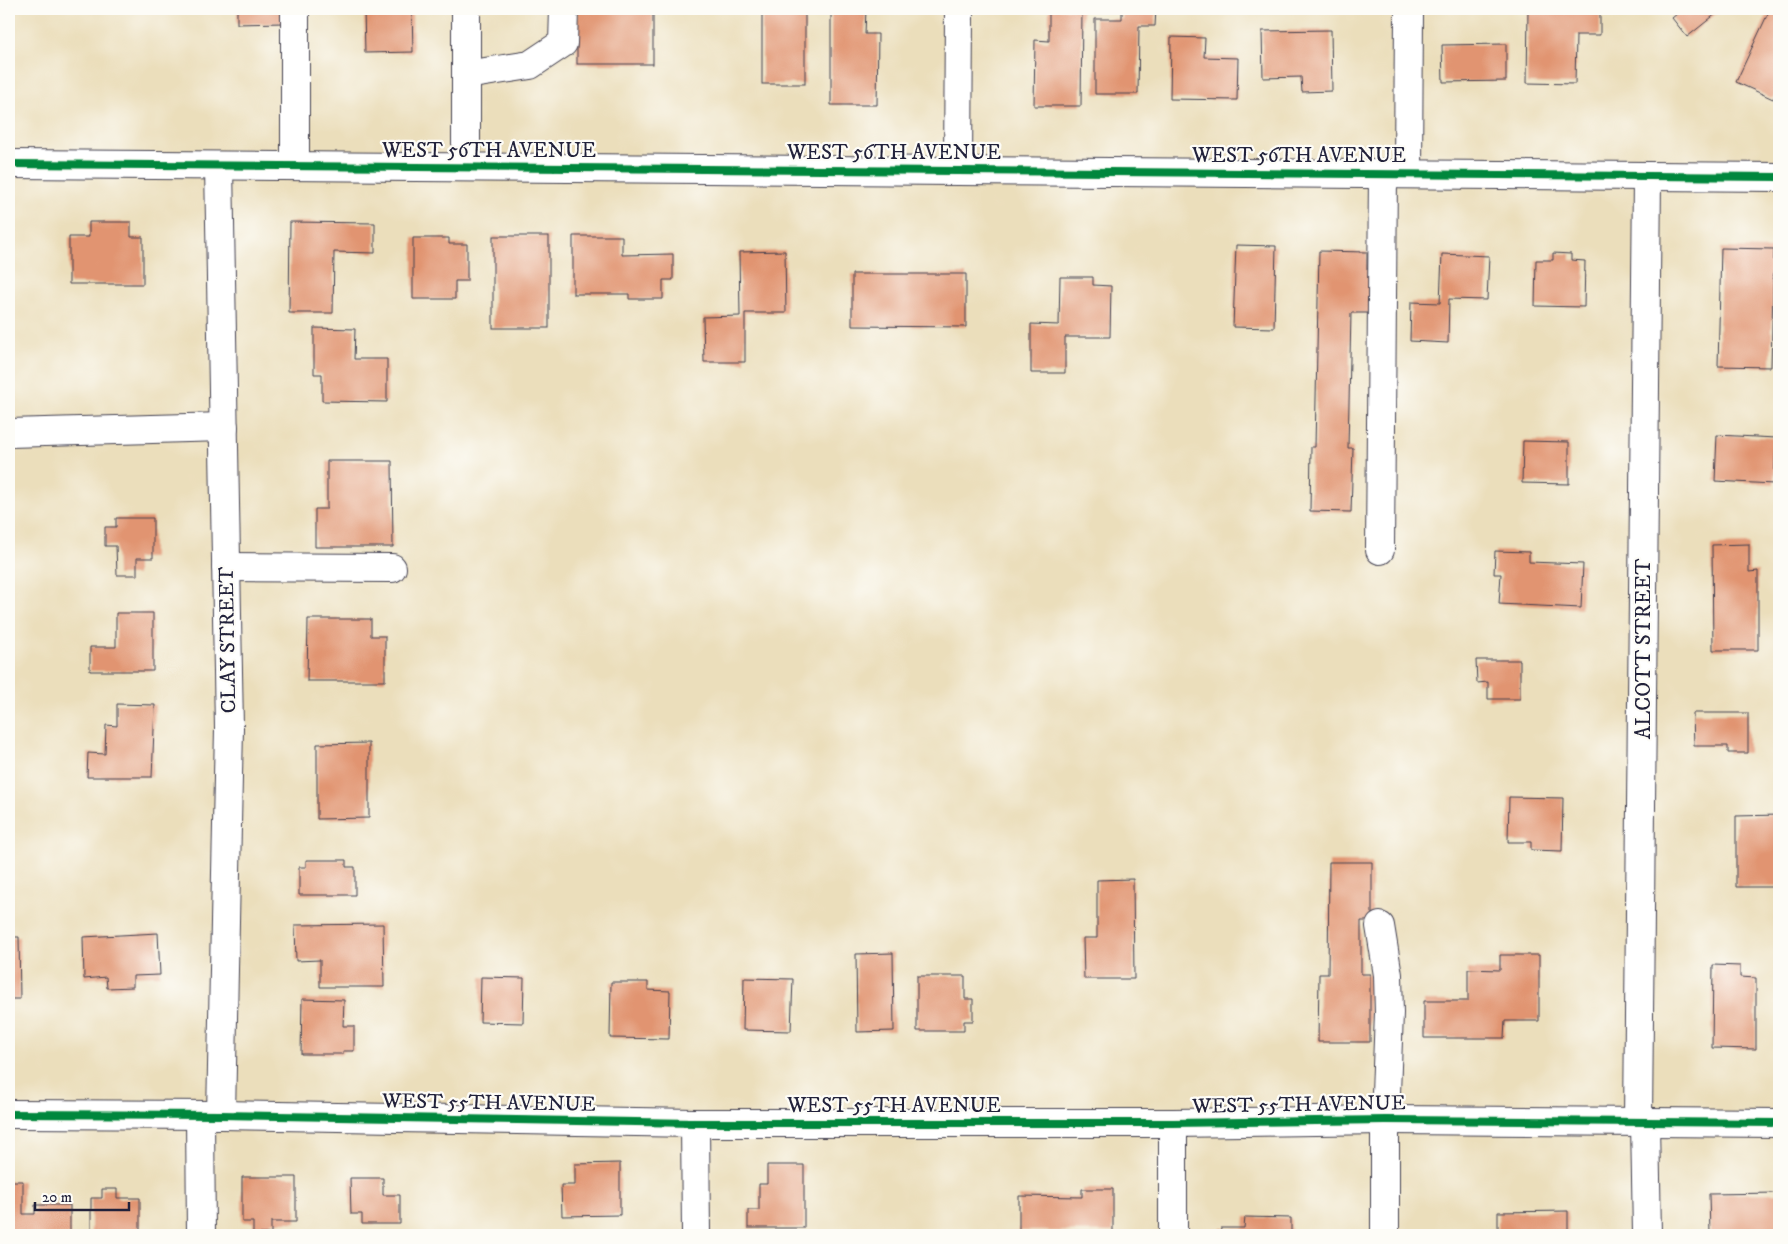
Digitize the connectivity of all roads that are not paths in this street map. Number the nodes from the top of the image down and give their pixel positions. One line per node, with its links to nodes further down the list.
1 (295, 9): 9 (street)
2 (466, 9): 6 (street)
3 (564, 9): 6 (street)
4 (959, 9): 11 (street)
5 (1409, 9): 12 (street)
6 (466, 75): 10 (street)
7 (9, 164): 8 (street, WEST 56TH AVENUE)
8 (219, 166): 9 (street, WEST 56TH AVENUE); 15 (street, CLAY STREET)
9 (295, 166): 10 (street, WEST 56TH AVENUE)
10 (466, 167): 11 (street, WEST 56TH AVENUE)
11 (958, 170): 12 (street, WEST 56TH AVENUE)
12 (1396, 173): 13 (street, WEST 56TH AVENUE); 17 (street)
13 (1647, 177): 14 (street, WEST 56TH AVENUE); 24 (street, ALCOTT STREET)
14 (1779, 177)
15 (224, 427): 16 (street); 18 (street, CLAY STREET)
16 (9, 433)
17 (1380, 550)
18 (226, 567): 19 (street); 22 (street, CLAY STREET)
19 (392, 568)
20 (1380, 926): 23 (street)
21 (9, 1114): 22 (street, WEST 55TH AVENUE)
22 (211, 1115): 25 (street, WEST 55TH AVENUE); 28 (street, CLAY STREET)
23 (1385, 1120): 24 (street, WEST 55TH AVENUE); 26 (street, WEST 55TH AVENUE); 31 (street)
24 (1641, 1122): 27 (street, WEST 55TH AVENUE); 32 (street, ALCOTT STREET)
25 (695, 1123): 26 (street, WEST 55TH AVENUE); 29 (street)
26 (1173, 1123): 30 (street)
27 (1779, 1123)
28 (201, 1235)
29 (696, 1235)
30 (1173, 1235)
31 (1385, 1235)
32 (1647, 1235)

